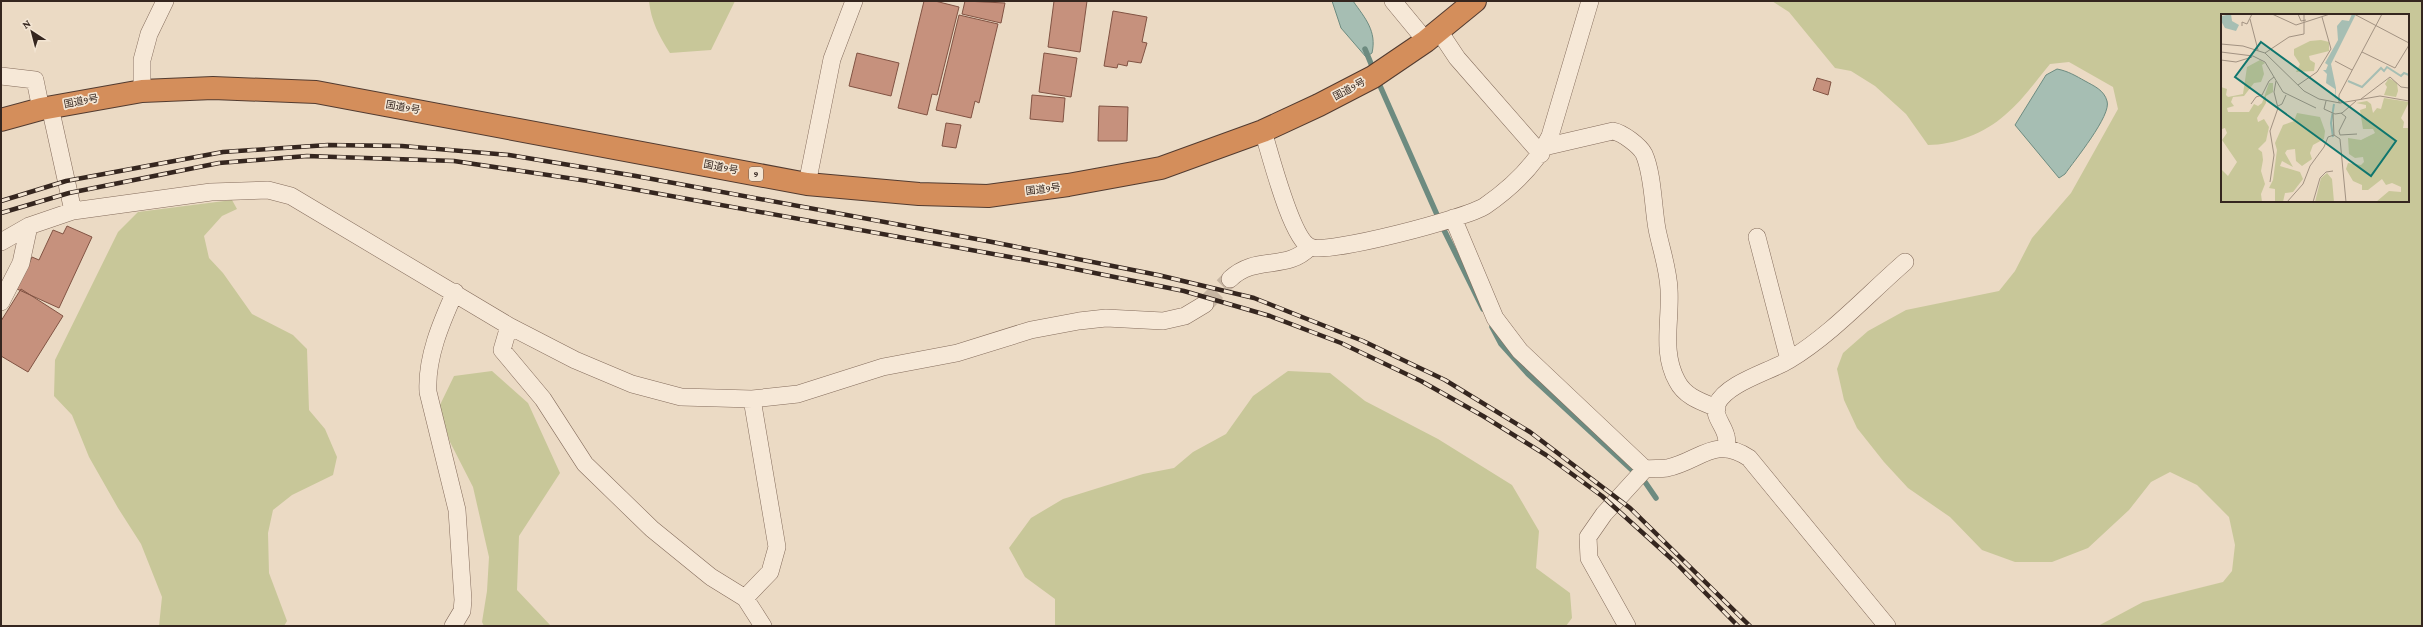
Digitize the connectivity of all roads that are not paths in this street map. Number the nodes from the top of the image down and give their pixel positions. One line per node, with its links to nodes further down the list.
1 (165, 1): 8 (street)
2 (854, 1): 13 (street)
3 (1393, 1): 6 (street)
4 (1475, 1): 6 (highway, 国道9号 / 9)
5 (1590, 1): 12 (street)
6 (1432, 36): 11 (highway, 国道9号 / 9); 12 (street)
7 (1, 76): 9 (street)
8 (142, 91): 9 (highway, 国道9号 / 9); 13 (highway, 国道9号 / 9)
9 (46, 108): 10 (highway, 国道9号 / 9); 14 (street)
10 (1, 120)
11 (1263, 131): 13 (highway, 国道9号 / 9); 19 (street)
12 (1543, 151): 15 (street); 28 (street)
13 (807, 184)
14 (73, 211): 16 (street); 22 (street)
15 (1444, 220): 19 (street); 30 (street)
16 (29, 226): 18 (street); 23 (street)
17 (1757, 237): 26 (street)
18 (1, 242)
19 (1310, 247): 21 (street)
20 (1904, 262): 26 (street)
21 (1230, 279)
22 (455, 292): 25 (street); 32 (street)
23 (1, 302)
24 (1205, 304): 27 (street)
25 (509, 326): 27 (street); 31 (street)
26 (1788, 360): 28 (street)
27 (752, 399): 31 (street)
28 (1717, 408): 29 (street)
29 (1728, 448): 30 (street); 35 (street)
30 (1645, 469): 34 (street)
31 (745, 598): 33 (street)
32 (453, 626)
33 (763, 626)
34 (1627, 626)
35 (1887, 626)

